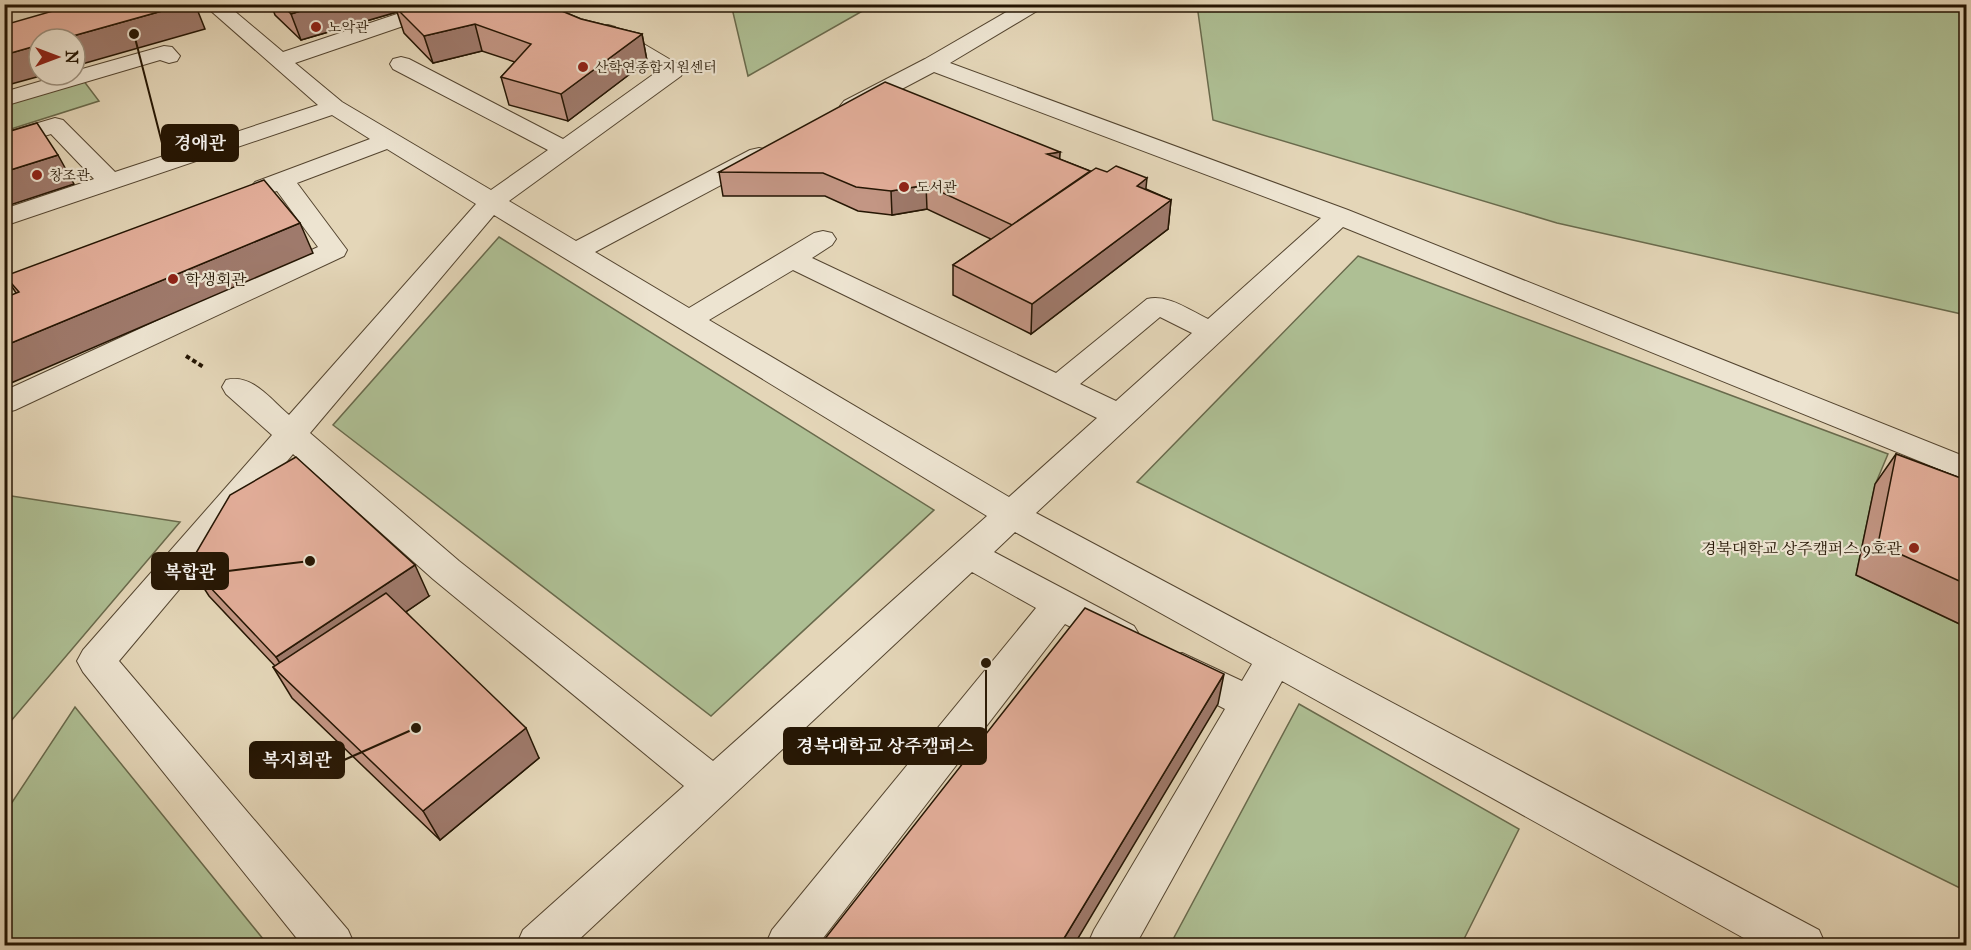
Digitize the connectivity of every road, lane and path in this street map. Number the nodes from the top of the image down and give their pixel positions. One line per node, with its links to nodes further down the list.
1 (213, 4): 6 (street)
2 (449, 4): 6 (street)
3 (1035, 4): 8 (street)
4 (601, 26): 15 (street)
5 (169, 56): 9 (street)
6 (279, 61): 10 (street)
7 (401, 64): 15 (street)
8 (933, 64): 11 (street); 20 (street)
9 (4, 99)
10 (334, 107): 12 (street); 17 (street)
11 (837, 114)
12 (389, 140): 16 (street); 19 (street)
13 (4, 141): 17 (street)
14 (784, 142): 23 (street)
15 (565, 149): 19 (street)
16 (282, 180): 18 (street); 27 (street)
17 (111, 182): 21 (street)
18 (238, 196)
19 (491, 202): 23 (street); 33 (street)
20 (1339, 216): 26 (street); 34 (street)
21 (4, 218)
22 (823, 239): 24 (street)
23 (575, 252): 25 (street)
24 (792, 259): 25 (street); 29 (street)
25 (688, 320): 35 (street)
26 (1212, 332): 29 (street); 32 (street)
27 (150, 335): 28 (street); 31 (street)
28 (175, 350)
29 (1059, 386): 32 (street)
30 (237, 387): 33 (street)
31 (4, 403)
32 (1120, 416): 35 (street)
33 (291, 434): 40 (street); 41 (street)
34 (1966, 470)
35 (1012, 514): 36 (street); 38 (street)
36 (969, 554): 37 (street); 40 (street)
37 (1060, 604): 39 (street); 43 (street)
38 (1275, 658): 39 (street); 45 (street)
39 (1250, 703): 44 (street)
40 (714, 786): 42 (street)
41 (332, 945)
42 (539, 945)
43 (788, 945)
44 (1110, 945)
45 (1803, 945)

